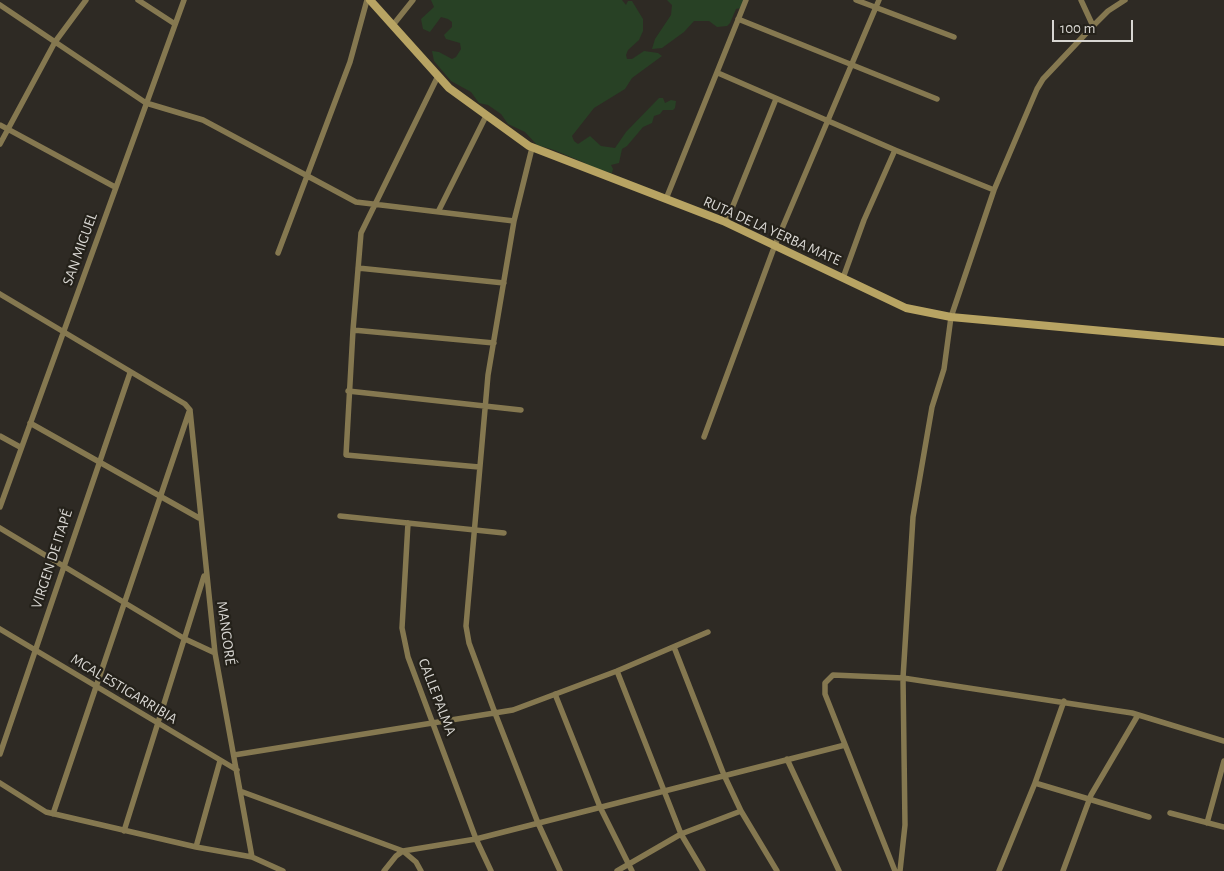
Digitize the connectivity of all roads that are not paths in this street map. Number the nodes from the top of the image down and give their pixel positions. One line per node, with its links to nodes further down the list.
1 (86, 0): 18 (street)
2 (138, 0): 14 (street)
3 (184, 0): 14 (street, SAN MIGUEL)
4 (368, 0): 15 (main road, RUTA DE LA YERBA MATE); 32 (street)
5 (413, 0): 15 (street)
6 (746, 0): 13 (street)
7 (856, 0): 12 (street)
8 (879, 0): 12 (street)
9 (1081, 0): 16 (street)
10 (1125, 0): 16 (street)
11 (0, 5): 18 (street)
12 (876, 8): 17 (street); 19 (street)
13 (738, 19): 19 (street); 20 (street)
14 (175, 24): 24 (street, SAN MIGUEL)
15 (393, 25): 21 (main road, RUTA DE LA YERBA MATE)
16 (1093, 26): 34 (street)
17 (954, 37)
18 (55, 42): 24 (street); 28 (street)
19 (852, 66): 23 (street); 26 (street)
20 (718, 73): 22 (street); 35 (street)
21 (438, 76): 25 (main road, RUTA DE LA YERBA MATE); 36 (street)
22 (776, 99): 26 (street); 39 (street)
23 (937, 99)
24 (146, 103): 32 (street); 33 (street, SAN MIGUEL)
25 (486, 116): 30 (main road, RUTA DE LA YERBA MATE); 37 (street)
26 (827, 120): 31 (street); 40 (street)
27 (0, 126): 28 (street)
28 (6, 129): 29 (street); 33 (street)
29 (0, 144)
30 (532, 148): 35 (main road, RUTA DE LA YERBA MATE); 38 (street)
31 (895, 150): 34 (street); 43 (street)
32 (307, 176): 36 (street); 41 (street)
33 (115, 187): 48 (street, SAN MIGUEL)
34 (994, 190): 46 (street)
35 (666, 199): 39 (main road, RUTA DE LA YERBA MATE)
36 (374, 204): 37 (street); 42 (street)
37 (438, 212): 38 (street)
38 (514, 221): 44 (street)
39 (726, 223): 40 (main road, RUTA DE LA YERBA MATE)
40 (775, 245): 43 (main road, RUTA DE LA YERBA MATE); 58 (street)
41 (278, 254)
42 (358, 268): 44 (street); 47 (street)
43 (843, 278): 46 (main road, RUTA DE LA YERBA MATE)
44 (504, 282): 50 (street)
45 (0, 294): 48 (street)
46 (951, 317): 49 (main road, RUTA DE LA YERBA MATE); 80 (street)
47 (353, 330): 50 (street); 52 (street)
48 (64, 331): 51 (street); 56 (street, SAN MIGUEL)
49 (1224, 342)
50 (494, 343): 53 (street)
51 (130, 373): 54 (street); 60 (street, VIRGEN DE ITAPÉ)
52 (348, 391): 53 (street); 61 (street)
53 (485, 406): 55 (street); 61 (street)
54 (190, 410): 62 (street); 65 (street, MANGORÉ)
55 (522, 410)
56 (30, 423): 59 (street, SAN MIGUEL); 60 (street)
57 (0, 436): 59 (street)
58 (704, 437)
59 (20, 447): 63 (street, SAN MIGUEL)
60 (98, 461): 62 (street); 70 (street, VIRGEN DE ITAPÉ)
61 (479, 467): 68 (street)
62 (159, 495): 65 (street); 72 (street)
63 (0, 507)
64 (340, 516): 66 (street)
65 (199, 518): 71 (street, MANGORÉ)
66 (408, 523): 68 (street); 86 (street, CALLE PALMA)
67 (0, 528): 70 (street)
68 (474, 530): 69 (street); 84 (street)
69 (504, 533)
70 (62, 567): 72 (street); 77 (street, VIRGEN DE ITAPÉ)
71 (205, 572): 75 (street); 78 (street, MANGORÉ)
72 (125, 603): 75 (street); 81 (street)
73 (0, 629): 77 (street, MCAL ESTIGARRIBIA)
74 (708, 632): 76 (street)
75 (184, 639): 78 (street); 87 (street)
76 (674, 647): 79 (street); 96 (street)
77 (36, 650): 81 (street, MCAL ESTIGARRIBIA); 90 (street, VIRGEN DE ITAPÉ)
78 (215, 653): 91 (street, MANGORÉ)
79 (617, 671): 82 (street); 99 (street)
80 (903, 678): 83 (street); 89 (street); 128 (street)
81 (97, 687): 87 (street, MCAL ESTIGARRIBIA); 105 (street)
82 (555, 694): 84 (street); 102 (street)
83 (1064, 701): 85 (street); 98 (street)
84 (495, 713): 86 (street); 107 (street)
85 (1138, 715): 88 (street); 101 (street)
86 (433, 722): 91 (street); 112 (street, CALLE PALMA)
87 (157, 724): 93 (street, MCAL ESTIGARRIBIA); 110 (street)
88 (1224, 741)
89 (845, 744): 92 (street); 127 (street)
90 (0, 754)
91 (234, 755): 95 (street, MANGORÉ)
92 (787, 759): 96 (street); 126 (street)
93 (220, 761): 95 (street, MCAL ESTIGARRIBIA); 113 (street)
94 (1224, 761): 108 (street)
95 (237, 770): 100 (street, MANGORÉ)
96 (724, 776): 99 (street); 103 (street)
97 (0, 783): 105 (street)
98 (1035, 783): 101 (street); 129 (street)
99 (662, 790): 102 (street); 111 (street)
100 (240, 791): 114 (street); 115 (street, MANGORÉ)
101 (1090, 799): 106 (street); 130 (street)
102 (600, 807): 107 (street); 116 (street)
103 (741, 811): 111 (street); 125 (street)
104 (1170, 813): 108 (street)
105 (53, 814): 110 (street)
106 (1149, 817)
107 (538, 823): 112 (street); 121 (street)
108 (1207, 823): 109 (street)
109 (1224, 827)
110 (124, 831): 113 (street)
111 (681, 834): 116 (street); 124 (street)
112 (476, 839): 114 (street); 120 (street, CALLE PALMA)
113 (196, 847): 115 (street)
114 (403, 851): 118 (street); 119 (street)
115 (252, 857): 117 (street)
116 (628, 864): 122 (street); 123 (street)
117 (283, 871)
118 (384, 871)
119 (421, 871)
120 (491, 871)
121 (560, 871)
122 (617, 871)
123 (632, 871)
124 (703, 871)
125 (777, 871)
126 (839, 871)
127 (895, 871)
128 (900, 871)
129 (999, 871)
130 (1063, 871)

